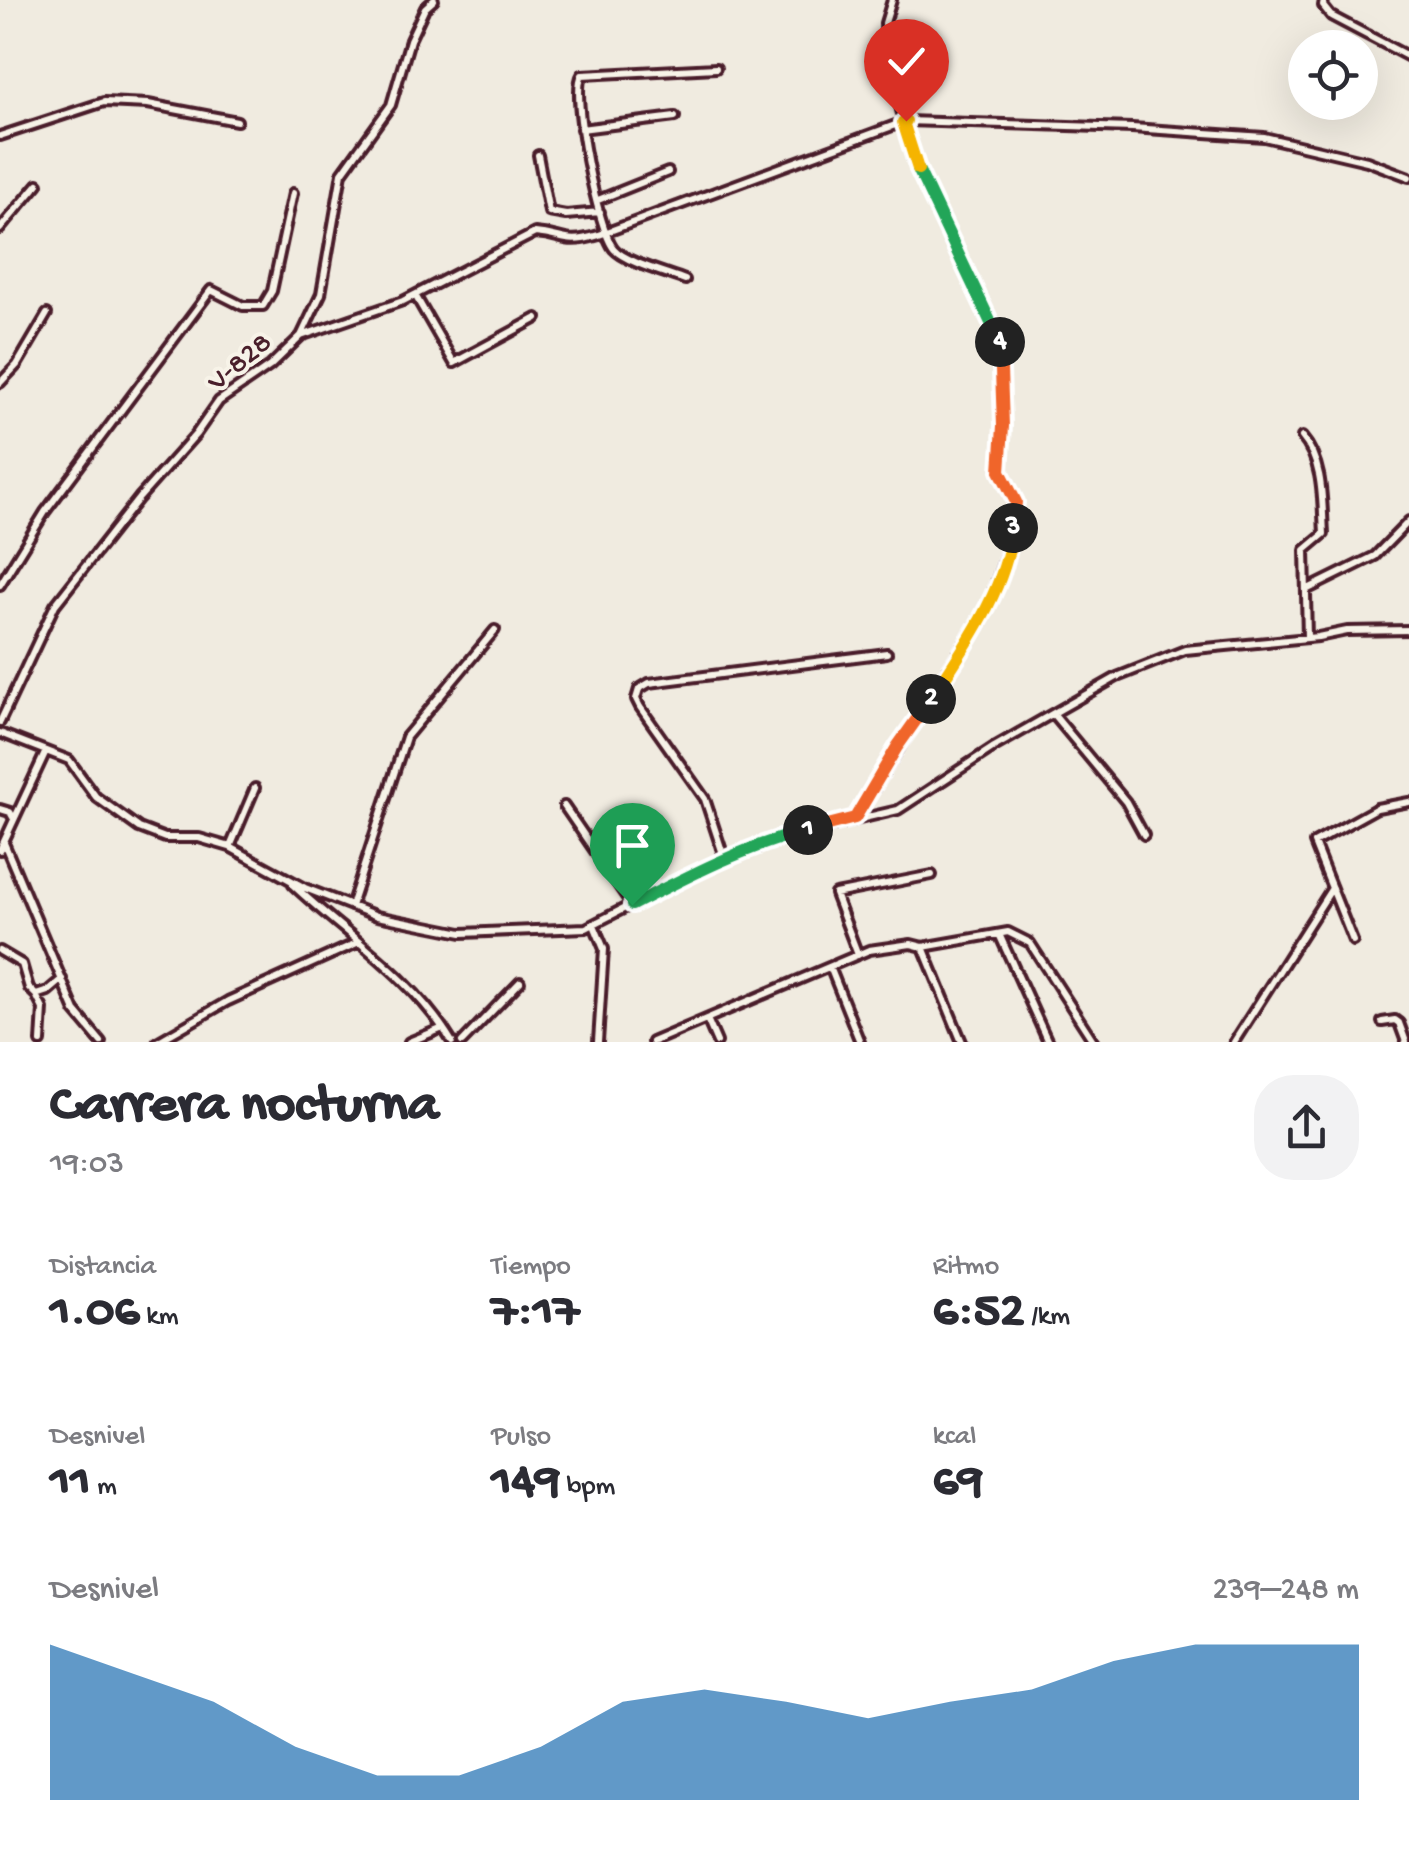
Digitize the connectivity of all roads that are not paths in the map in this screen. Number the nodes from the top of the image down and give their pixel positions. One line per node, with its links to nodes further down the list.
1 (434, 0): 24 (street, V-828)
2 (892, 0): 8 (street)
3 (1324, 0): 4 (street)
4 (1409, 57)
5 (716, 68): 9 (street)
6 (675, 117): 9 (street)
7 (237, 121): 10 (street)
8 (903, 122): 13 (street); 19 (street); 42 (street)
9 (581, 129): 16 (street)
10 (0, 136)
11 (538, 156): 17 (street)
12 (668, 172): 16 (street)
13 (1409, 177)
14 (38, 184): 18 (street)
15 (292, 193): 28 (street)
16 (598, 200): 17 (street)
17 (600, 212): 19 (street)
18 (0, 229)
19 (604, 234): 20 (street); 21 (street)
20 (685, 280)
21 (415, 295): 23 (street); 24 (street)
22 (46, 314): 25 (street)
23 (537, 318)
24 (301, 336): 35 (street, V-828)
25 (0, 383)
26 (1302, 437): 29 (street)
27 (1409, 522): 29 (street)
28 (0, 585)
29 (1306, 590): 32 (street)
30 (495, 630): 52 (street)
31 (1409, 630): 32 (street)
32 (1307, 638): 34 (street)
33 (887, 653): 47 (street)
34 (1052, 714): 42 (street); 44 (street)
35 (0, 722)
36 (0, 733): 37 (street)
37 (46, 752): 43 (street); 46 (street)
38 (255, 788): 46 (street)
39 (1409, 802): 50 (street)
40 (564, 806): 51 (street)
41 (0, 809): 43 (street)
42 (855, 818): 47 (street)
43 (15, 820): 45 (street)
44 (1144, 834)
45 (2, 846): 61 (street)
46 (230, 848): 49 (street)
47 (725, 860): 51 (street)
48 (932, 874): 59 (street)
49 (285, 877): 52 (street); 55 (street)
50 (1332, 888): 56 (street); 80 (street)
51 (632, 905): 53 (street)
52 (351, 906): 53 (street)
53 (594, 925): 73 (street)
54 (999, 934): 57 (street); 78 (street); 79 (street)
55 (359, 942): 66 (street); 69 (street)
56 (1352, 942)
57 (923, 947): 59 (street); 77 (street)
58 (0, 950): 63 (street)
59 (858, 955): 60 (street)
60 (830, 967): 64 (street); 76 (street)
61 (62, 979): 63 (street); 68 (street)
62 (520, 982): 72 (street)
63 (36, 995): 67 (street)
64 (707, 1019): 74 (street); 75 (street)
65 (1382, 1022): 81 (street)
66 (444, 1028): 70 (street); 71 (street)
67 (41, 1042)
68 (101, 1042)
69 (157, 1042)
70 (410, 1042)
71 (452, 1042)
72 (462, 1042)
73 (598, 1042)
74 (652, 1042)
75 (718, 1042)
76 (860, 1042)
77 (962, 1042)
78 (1048, 1042)
79 (1094, 1042)
80 (1234, 1042)
81 (1406, 1042)

